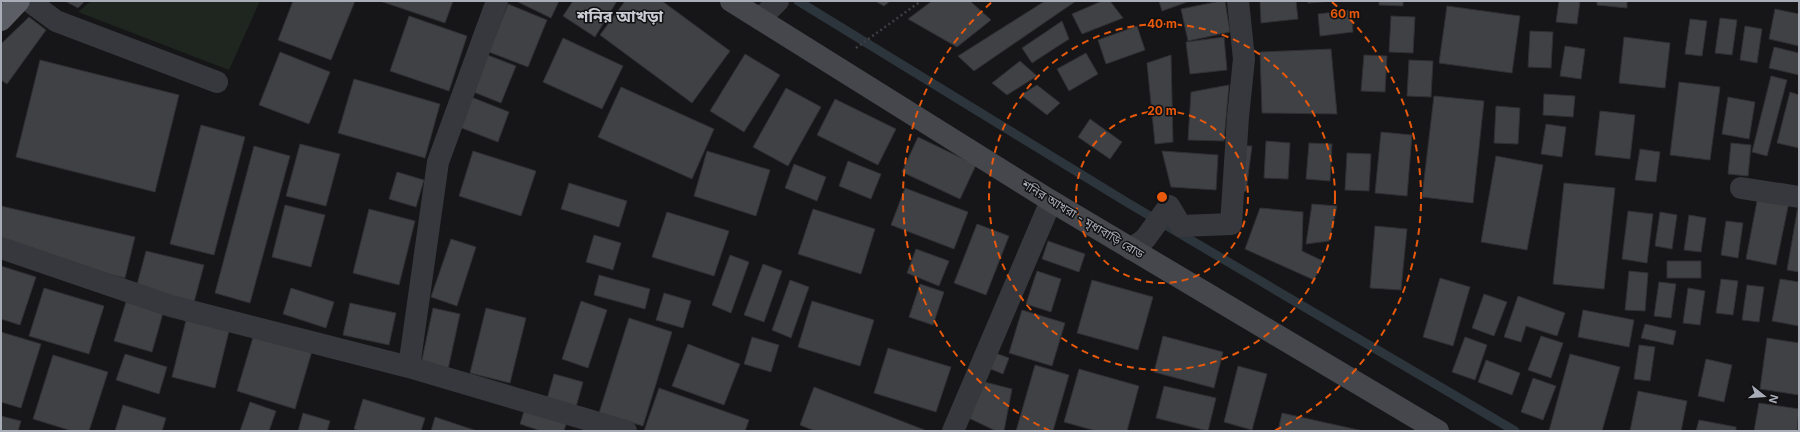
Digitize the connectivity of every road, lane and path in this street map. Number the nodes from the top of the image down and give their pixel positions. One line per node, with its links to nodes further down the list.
1 (19, 1): 9 (highway)
2 (29, 1): 11 (street)
3 (497, 1): 17 (street)
4 (732, 1): 8 (main road, শনির আখরা - মৃধাবাড়ি রোড)
5 (921, 1): 10 (path)
6 (1238, 1): 15 (street)
7 (776, 2): 8 (street)
8 (760, 19): 10 (main road, শনির আখরা - মৃধাবাড়ি রোড)
9 (1, 20)
10 (833, 65): 14 (main road, শনির আখরা - মৃধাবাড়ি রোড)
11 (217, 82)
12 (1741, 188): 13 (street)
13 (1799, 197)
14 (1052, 201): 15 (main road, শনির আখরা - মৃধাবাড়ি রোড); 19 (street)
15 (1138, 244): 20 (main road, শনির আখরা - মৃধাবাড়ি রোড)
16 (1, 248): 17 (street)
17 (409, 367): 18 (street)
18 (626, 431)
19 (953, 431)
20 (1438, 431)

